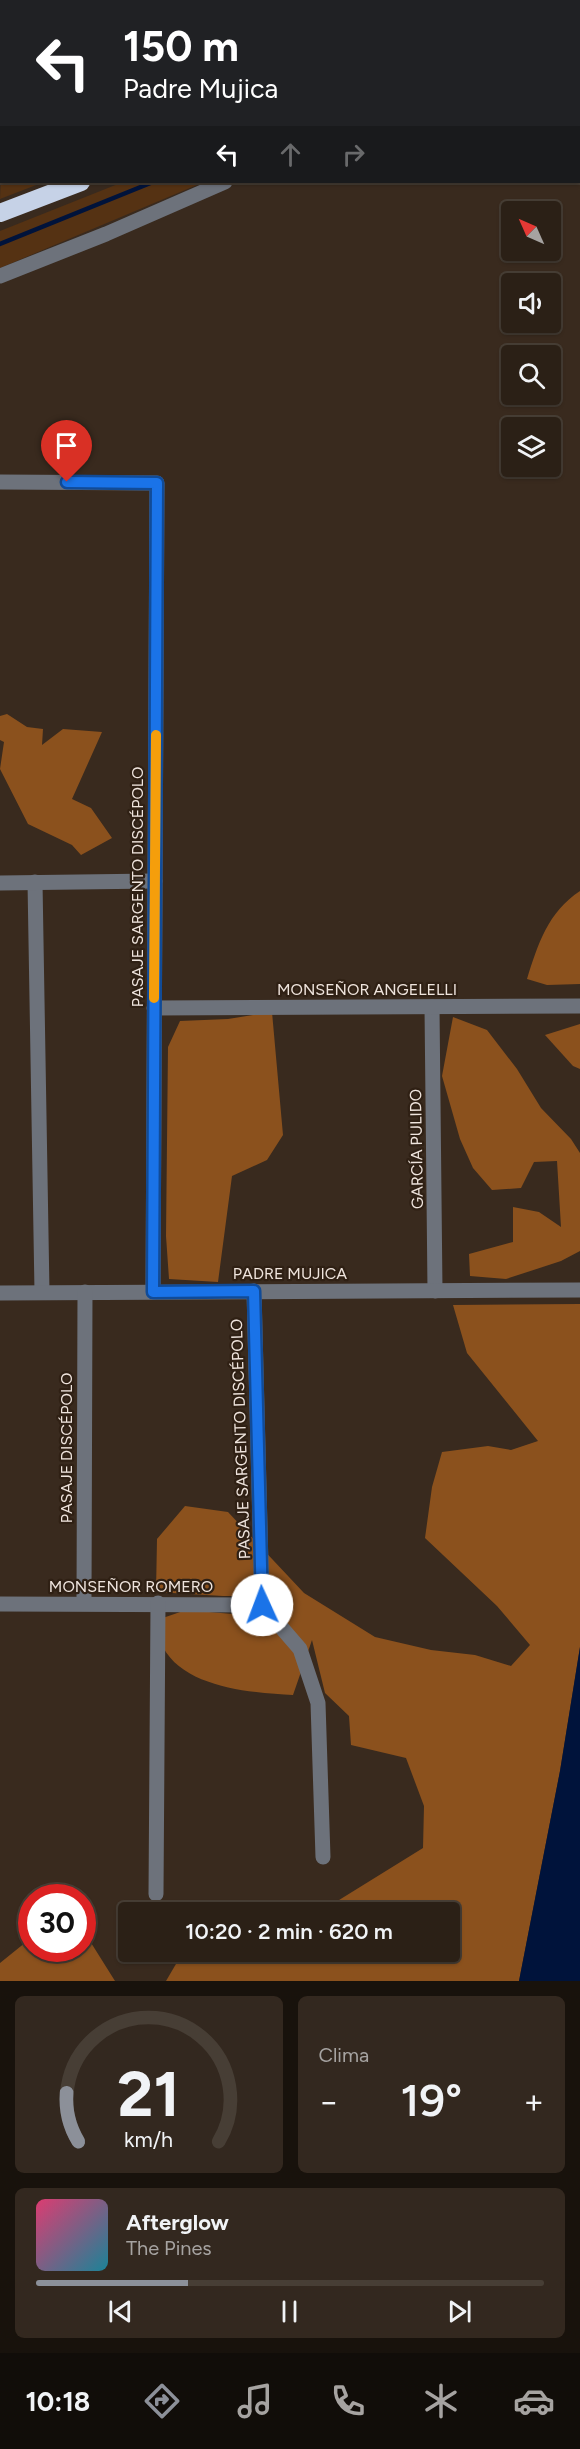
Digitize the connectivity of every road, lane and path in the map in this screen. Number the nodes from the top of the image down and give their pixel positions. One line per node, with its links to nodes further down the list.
1 (78, 183): 3 (highway)
2 (223, 183): 4 (street)
3 (0, 213)
4 (0, 276)
5 (0, 482): 6 (street, PASAJE SARGENTO DISCÉPOLO)
6 (155, 881): 7 (street); 11 (street, PASAJE SARGENTO DISCÉPOLO)
7 (35, 882): 8 (street); 15 (street)
8 (0, 883)
9 (580, 1006): 10 (street, MONSEÑOR ANGELELLI)
10 (432, 1007): 11 (street, MONSEÑOR ANGELELLI); 14 (street, GARCÍA PULIDO)
11 (154, 1008): 17 (street, PASAJE SARGENTO DISCÉPOLO)
12 (580, 1290): 14 (street, PADRE MUJICA)
13 (254, 1291): 14 (street, PADRE MUJICA); 17 (street, PADRE MUJICA); 22 (street, PASAJE SARGENTO DISCÉPOLO)
14 (435, 1291)
15 (42, 1292): 16 (street, PADRE MUJICA); 18 (street, PADRE MUJICA)
16 (85, 1292): 17 (street, PADRE MUJICA); 21 (street, PASAJE DISCÉPOLO)
17 (153, 1292)
18 (0, 1293)
19 (158, 1603): 21 (street, MONSEÑOR ROMERO); 22 (street, MONSEÑOR ROMERO); 24 (street)
20 (0, 1604): 21 (street, MONSEÑOR ROMERO)
21 (84, 1604)
22 (262, 1605): 23 (street)
23 (322, 1857)
24 (156, 1894)

